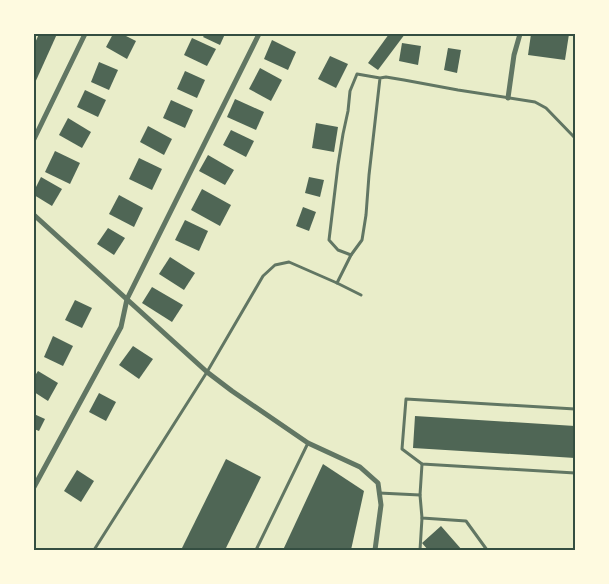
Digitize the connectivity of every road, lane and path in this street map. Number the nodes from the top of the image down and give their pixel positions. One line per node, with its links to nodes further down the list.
1 (85, 34): 7 (street)
2 (258, 34): 12 (street)
3 (520, 34): 5 (street)
4 (380, 78): 5 (lane); 9 (lane); 9 (lane)
5 (508, 98): 6 (lane)
6 (575, 138)
7 (34, 139)
8 (34, 215): 12 (street)
9 (351, 255): 10 (lane)
10 (337, 283): 11 (lane); 13 (lane)
11 (361, 295)
12 (127, 299): 13 (street); 18 (street)
13 (207, 372): 15 (street); 22 (lane)
14 (575, 409): 16 (lane)
15 (308, 443): 19 (street); 23 (lane)
16 (422, 464): 17 (lane); 20 (lane)
17 (575, 473)
18 (34, 487)
19 (379, 493): 20 (lane); 24 (street)
20 (420, 495): 21 (lane)
21 (422, 518): 25 (lane); 26 (lane)
22 (94, 550)
23 (256, 550)
24 (375, 550)
25 (420, 550)
26 (487, 550)

